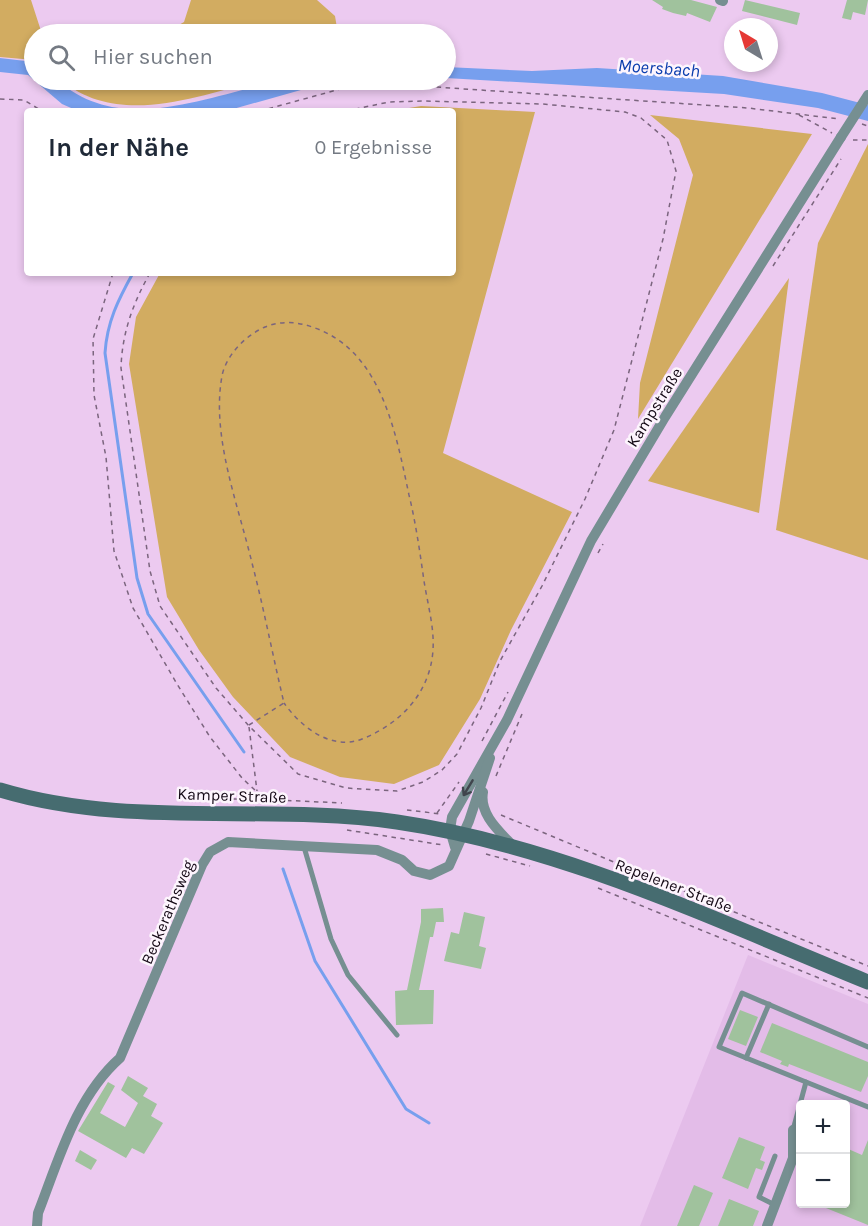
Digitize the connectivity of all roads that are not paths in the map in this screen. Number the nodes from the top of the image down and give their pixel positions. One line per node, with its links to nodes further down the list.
1 (868, 95): 2 (street, Kampstraße, bridge)
2 (493, 748): 3 (street, Kampstraße); 5 (street, Kampstraße, one-way to 5)
3 (490, 777): 5 (street, Kampstraße); 6 (street, Kampstraße)
4 (0, 790): 5 (main road, Kamper Straße)
5 (457, 832): 6 (main road, Repelener Straße); 7 (street, Beckerathsweg)
6 (514, 846): 8 (main road, Repelener Straße)
7 (304, 847): 10 (lane); 18 (street, Beckerathsweg)
8 (868, 982)
9 (769, 1004): 11 (lane); 12 (lane); 12 (lane)
10 (397, 1035)
11 (868, 1047)
12 (746, 1058): 13 (lane)
13 (806, 1082): 14 (lane); 15 (lane)
14 (868, 1107)
15 (793, 1130): 17 (street)
16 (775, 1156): 17 (lane)
17 (775, 1205): 19 (street)
18 (37, 1226)
19 (767, 1226)

